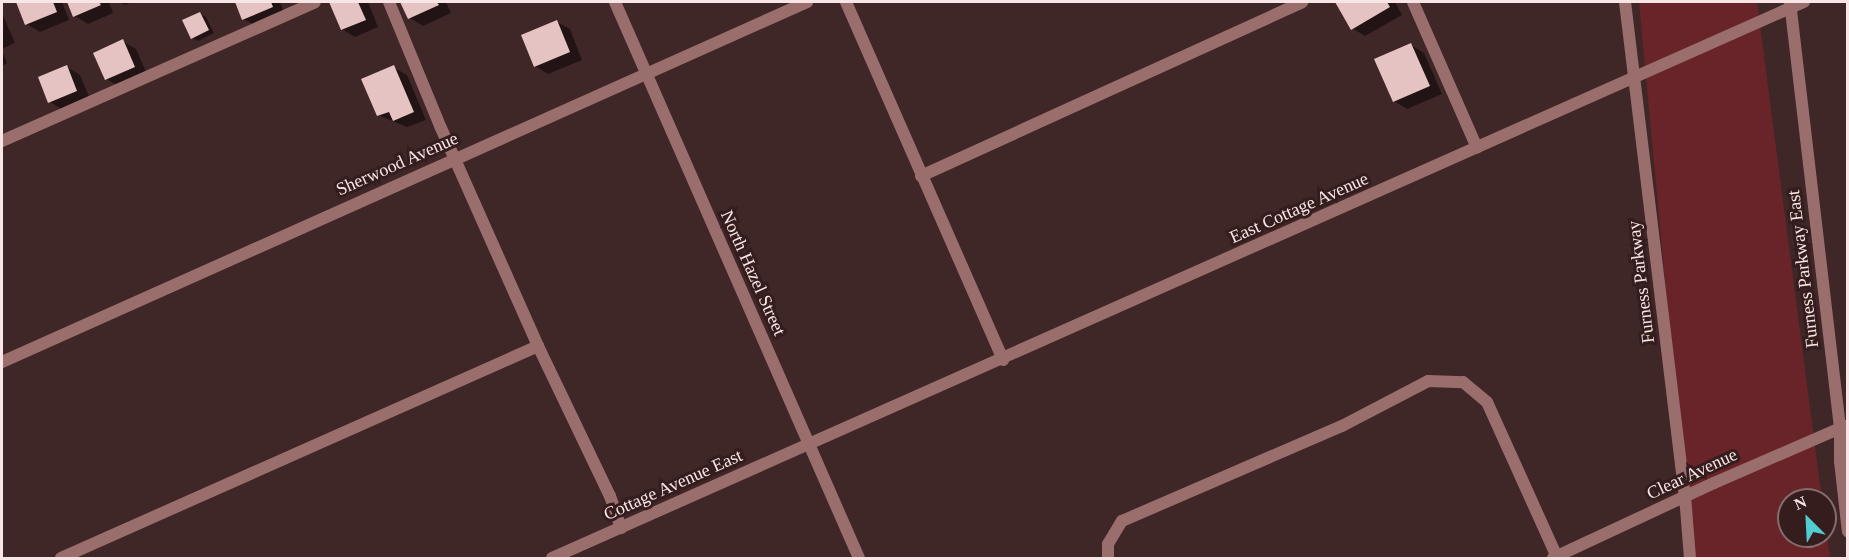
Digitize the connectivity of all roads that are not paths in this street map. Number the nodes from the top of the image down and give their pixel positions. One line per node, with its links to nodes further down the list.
1 (315, 2): 13 (street)
2 (389, 2): 15 (street)
3 (615, 2): 11 (street, North Hazel Street)
4 (807, 2): 11 (street, Sherwood Avenue)
5 (846, 2): 16 (street)
6 (1302, 2): 16 (street)
7 (1413, 2): 14 (street)
8 (1625, 2): 12 (street, Furness Parkway)
9 (1804, 2): 10 (street, East Cottage Avenue)
10 (1790, 4): 12 (street, East Cottage Avenue); 20 (street, Furness Parkway East)
11 (646, 75): 15 (street, Sherwood Avenue); 21 (street, North Hazel Street)
12 (1634, 77): 14 (street, East Cottage Avenue); 22 (street, Furness Parkway)
13 (2, 141)
14 (1477, 148): 18 (street, East Cottage Avenue)
15 (455, 158): 17 (street); 19 (street, Sherwood Avenue)
16 (921, 176): 18 (street)
17 (538, 346): 23 (street); 25 (street)
18 (1003, 360): 21 (street, East Cottage Avenue)
19 (2, 362)
20 (1844, 427): 22 (street, Clear Avenue); 24 (street, Furness Parkway East)
21 (809, 446): 23 (street, Cottage Avenue East); 27 (street, North Hazel Street)
22 (1685, 496): 29 (street, Clear Avenue); 30 (street, Furness Parkway)
23 (621, 528): 26 (street, Cottage Avenue East)
24 (1848, 532)
25 (61, 558)
26 (552, 558)
27 (859, 558)
28 (1108, 558): 29 (street)
29 (1555, 558)
30 (1690, 558)

